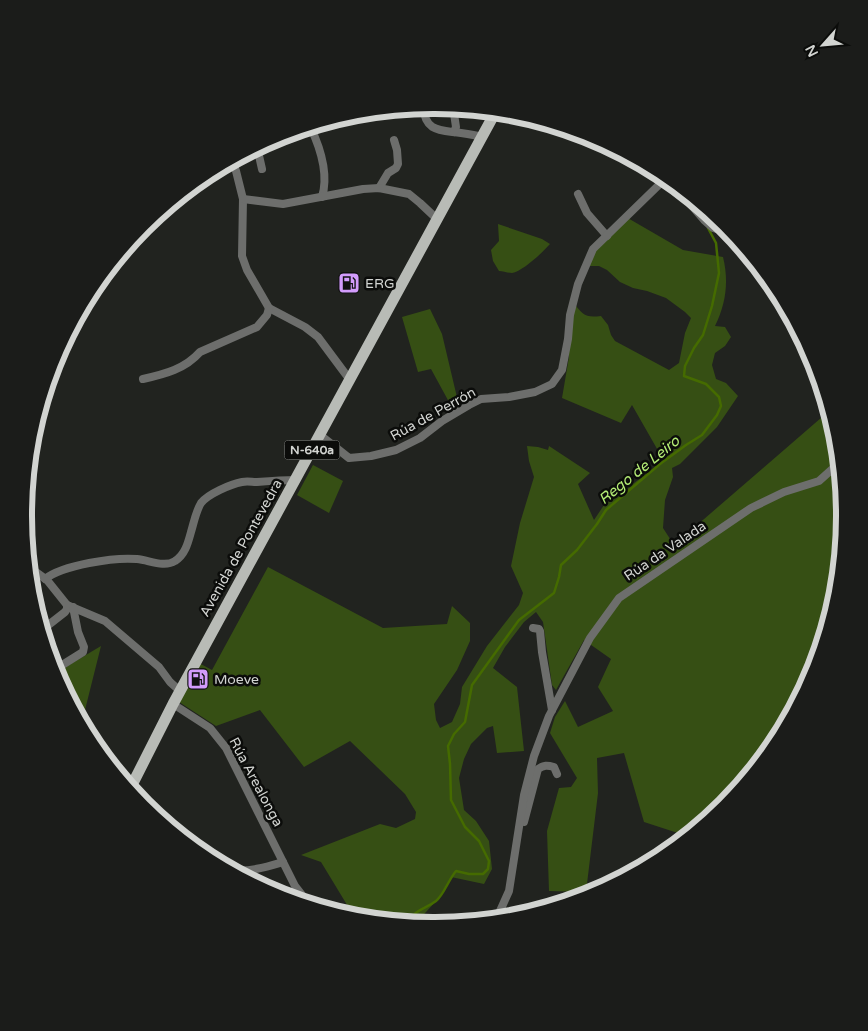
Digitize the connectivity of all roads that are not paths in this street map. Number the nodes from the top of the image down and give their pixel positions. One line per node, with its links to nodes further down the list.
1 (423, 114): 4 (street)
2 (454, 115): 4 (street)
3 (492, 118): 6 (main road, Avenida de Pontevedra / N-640a)
4 (454, 132): 6 (street)
5 (313, 133): 14 (street)
6 (482, 137): 17 (main road, Avenida de Pontevedra / N-640a)
7 (394, 140): 12 (street)
8 (259, 154): 10 (street)
9 (234, 167): 15 (street)
10 (262, 169)
11 (660, 184): 19 (street, Rúa de Perrón)
12 (379, 188): 14 (street); 17 (street)
13 (578, 194): 19 (street)
14 (322, 197): 15 (street)
15 (243, 199): 20 (street)
16 (698, 214): 18 (street)
17 (437, 219): 22 (main road, Avenida de Pontevedra / N-640a)
18 (714, 228)
19 (607, 236): 23 (street, Rúa de Perrón)
20 (269, 308): 21 (street); 22 (street)
21 (143, 379)
22 (350, 380): 23 (main road, Avenida de Pontevedra / N-640a)
23 (320, 434): 25 (main road, Avenida de Pontevedra / N-640a)
24 (833, 469): 34 (street, Rúa da Valada)
25 (295, 480): 27 (street); 32 (main road, Avenida de Pontevedra / N-640a)
26 (37, 573): 27 (street)
27 (45, 579): 28 (street)
28 (70, 606): 29 (street); 31 (street); 32 (street)
29 (48, 625)
30 (533, 628): 34 (street)
31 (61, 664)
32 (180, 691): 33 (main road, Avenida de Pontevedra / N-640a)
33 (174, 704): 36 (main road, Avenida de Pontevedra / N-640a); 38 (street, Rúa Arealonga)
34 (552, 710): 37 (street, Rúa da Valada)
35 (557, 774): 37 (street, Rúa da Valada)
36 (134, 782)
37 (518, 837): 41 (street, Rúa da Valada)
38 (283, 862): 39 (street); 40 (street, Rúa Arealonga)
39 (246, 870)
40 (302, 895)
41 (500, 911)

